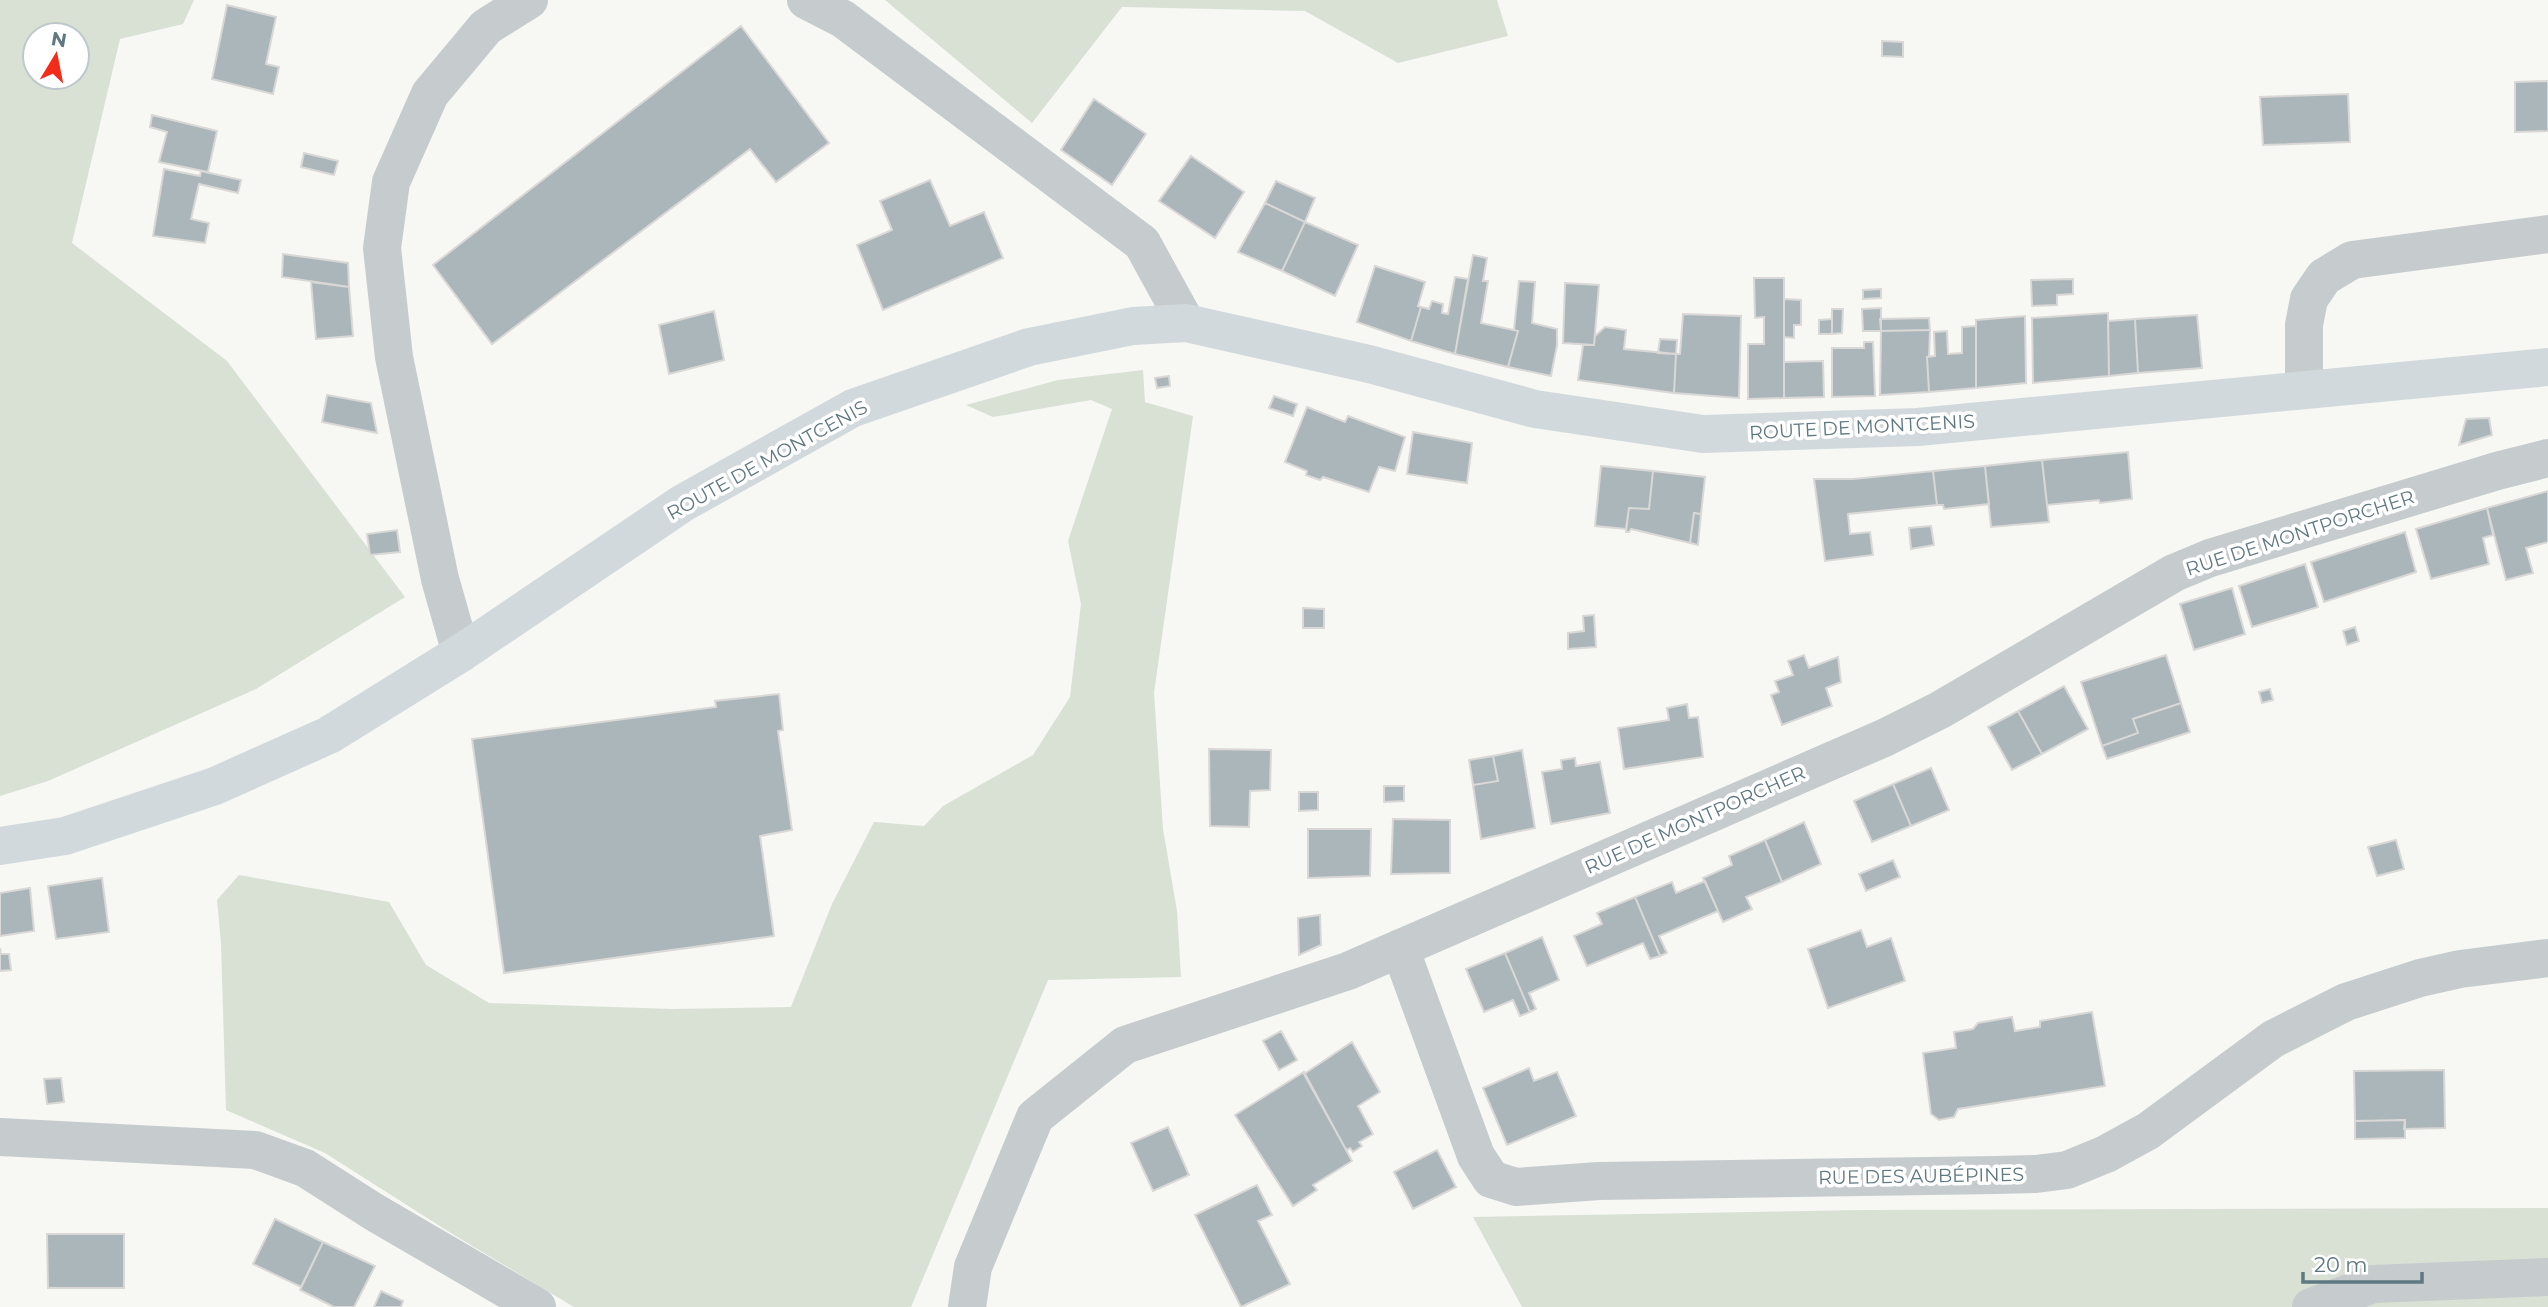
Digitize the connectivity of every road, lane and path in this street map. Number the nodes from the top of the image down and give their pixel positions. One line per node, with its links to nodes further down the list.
1 (529, 0): 8 (street)
2 (806, 0): 4 (street)
3 (2548, 234): 6 (street)
4 (1186, 323): 6 (main road, ROUTE DE MONTCENIS); 8 (main road, ROUTE DE MONTCENIS)
5 (2548, 368): 6 (main road, ROUTE DE MONTCENIS)
6 (2304, 390)
7 (2548, 458): 10 (street, RUE DE MONTPORCHER)
8 (461, 653): 9 (main road, ROUTE DE MONTCENIS)
9 (0, 846)
10 (1400, 948): 11 (street, RUE DES AUBÉPINES); 15 (street, RUE DE MONTPORCHER)
11 (2548, 958)
12 (0, 1138): 14 (street)
13 (2548, 1277): 16 (street)
14 (537, 1307)
15 (967, 1307)
16 (2311, 1307)

